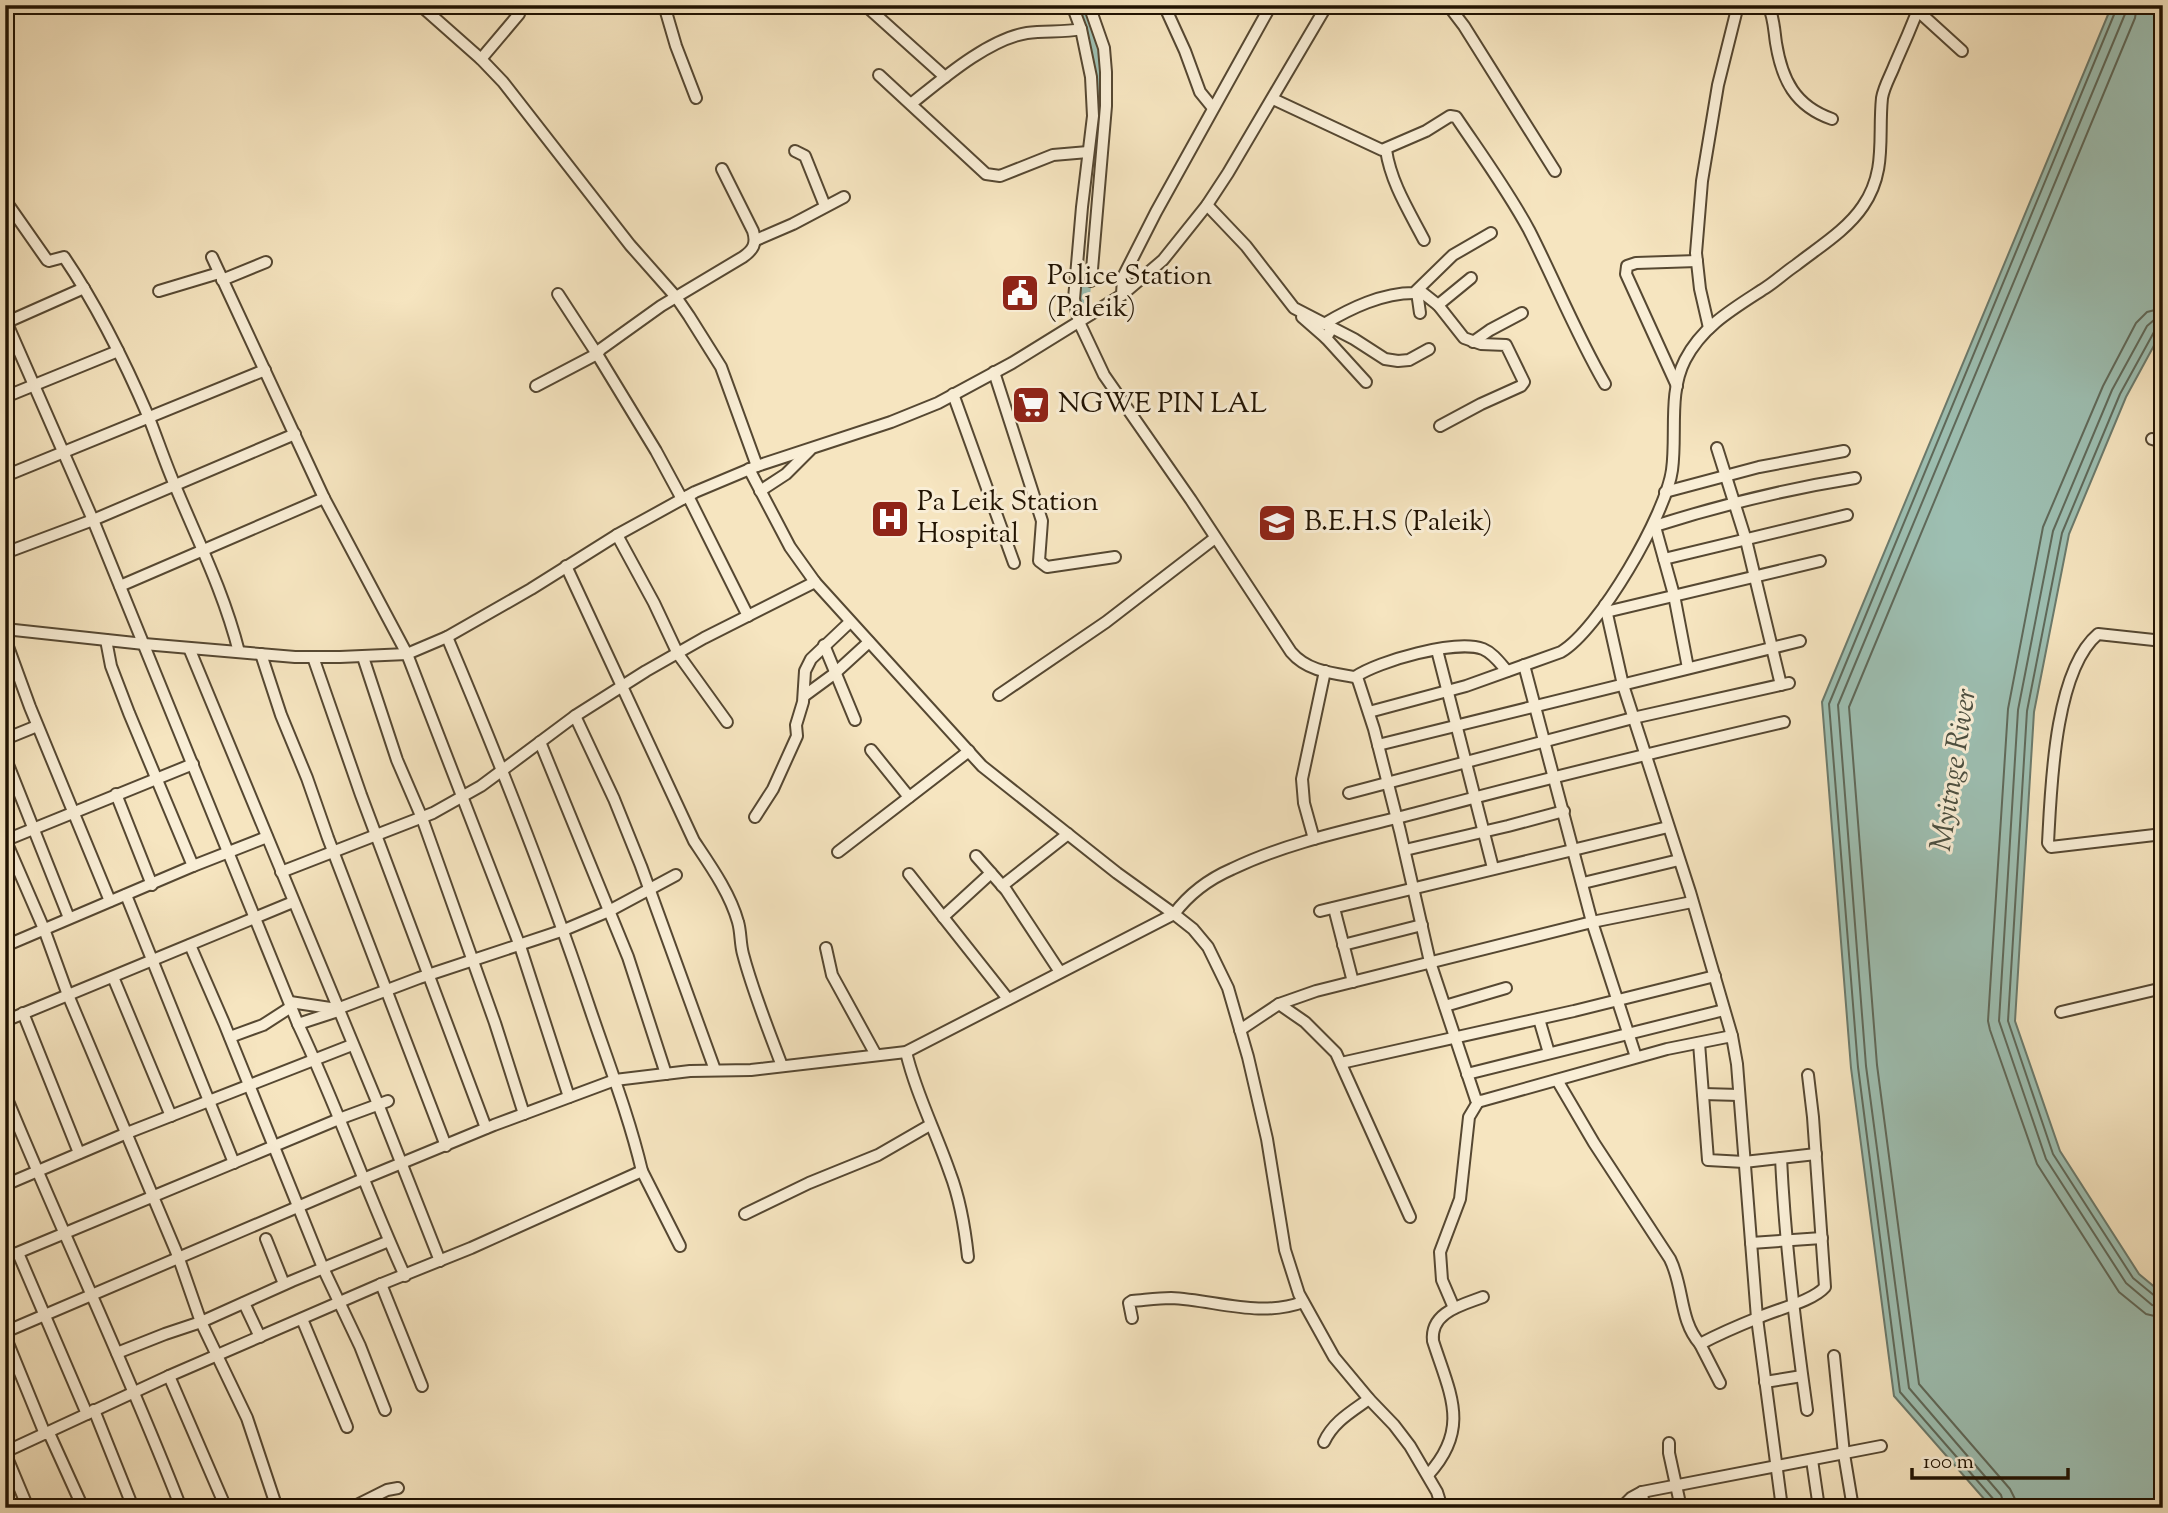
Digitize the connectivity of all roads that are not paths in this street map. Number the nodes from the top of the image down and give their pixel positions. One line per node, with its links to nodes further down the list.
1 (420, 5): 16 (street)
2 (521, 5): 16 (street)
3 (664, 5): 19 (street)
4 (865, 5): 18 (street)
5 (1072, 5): 14 (street)
6 (1089, 5): 41 (street)
7 (1164, 5): 22 (street)
8 (1271, 5): 22 (street)
9 (1327, 5): 20 (street)
10 (1448, 5): 28 (street)
11 (1738, 5): 37 (street)
12 (1768, 5): 23 (street)
13 (1919, 8): 15 (street); 53 (street)
14 (1081, 29): 18 (street); 26 (street)
15 (1962, 51)
16 (481, 59): 47 (street)
17 (879, 75): 21 (street)
18 (945, 77): 21 (street)
19 (696, 98)
20 (1273, 99): 24 (street); 31 (street)
21 (911, 104): 26 (street)
22 (1213, 108): 46 (street)
23 (1832, 119)
24 (1386, 150): 35 (street); 62 (street)
25 (795, 151): 32 (street)
26 (1088, 152): 52 (street)
27 (722, 169): 34 (street)
28 (1555, 171)
29 (844, 197): 32 (street)
30 (5, 200): 42 (street)
31 (1207, 205): 46 (street); 54 (street)
32 (825, 206): 34 (street)
33 (1491, 233): 44 (street)
34 (756, 240): 47 (street)
35 (1423, 240)
36 (212, 257): 39 (street)
37 (1697, 261): 53 (street); 65 (street)
38 (266, 262): 39 (street)
39 (220, 277): 43 (street); 59 (street)
40 (1471, 278): 48 (street)
41 (1091, 281)
42 (84, 288): 51 (street); 57 (street)
43 (159, 291)
44 (1418, 291): 48 (street); 49 (street); 54 (street)
45 (558, 294): 58 (street)
46 (1122, 295): 52 (street)
47 (676, 297): 58 (street); 75 (street)
48 (1438, 305): 55 (street)
49 (1420, 313)
50 (1522, 313): 55 (street)
51 (6, 321): 63 (street)
52 (1079, 322): 60 (street); 89 (street)
53 (1709, 328): 65 (street)
54 (1327, 330): 56 (street); 61 (street)
55 (1480, 340): 69 (street)
56 (1429, 349)
57 (118, 351): 63 (street); 68 (street)
58 (597, 354): 64 (street); 83 (street)
59 (265, 370): 68 (street); 70 (street)
60 (994, 372): 66 (street); 93 (street)
61 (1366, 382)
62 (1605, 384)
63 (34, 385): 67 (street); 74 (street)
64 (536, 386)
65 (1677, 386): 81 (street)
66 (953, 394): 71 (street); 96 (street)
67 (5, 397)
68 (148, 418): 74 (street); 79 (street)
69 (1440, 426)
70 (295, 434): 79 (street); 82 (street)
71 (812, 448): 75 (street); 80 (street)
72 (1717, 448): 77 (street)
73 (1844, 451): 77 (street)
74 (64, 453): 76 (street); 86 (street)
75 (753, 467): 80 (street); 83 (street)
76 (5, 476)
77 (1726, 476): 81 (street); 84 (street)
78 (1855, 478): 84 (street)
79 (174, 485): 86 (street); 91 (street)
80 (760, 491): 99 (street)
81 (1665, 492): 87 (street)
82 (324, 498): 91 (street); 118 (street)
83 (685, 498): 88 (street); 103 (street)
84 (1734, 502): 87 (street); 90 (street)
85 (1847, 515): 90 (street)
86 (93, 520): 92 (street); 100 (street)
87 (1654, 524): 94 (street); 102 (street)
88 (617, 535): 97 (street); 119 (street)
89 (1215, 538): 124 (street); 131 (street)
90 (1746, 540): 94 (street); 98 (street)
91 (204, 551): 100 (street); 116 (street)
92 (5, 553)
93 (1115, 557)
94 (1664, 559): 101 (street)
95 (1820, 561): 98 (street)
96 (1014, 563)
97 (566, 566): 106 (street); 129 (street)
98 (1755, 576): 101 (street); 114 (street)
99 (815, 582): 103 (street); 104 (street)
100 (120, 586): 111 (street)
101 (1674, 595): 102 (street); 123 (street)
102 (1606, 608): 122 (street); 128 (street)
103 (748, 616): 119 (street)
104 (850, 622): 110 (street); 112 (street)
105 (6, 629): 107 (street); 141 (street)
106 (447, 638): 118 (street); 152 (street)
107 (106, 640): 111 (street); 154 (street)
108 (1800, 641): 114 (street)
109 (2163, 641): 170 (street)
110 (869, 642): 126 (street); 147 (street)
111 (144, 644): 113 (street); 151 (street)
112 (824, 645): 126 (street); 132 (street)
113 (189, 648): 116 (street); 172 (street)
114 (1772, 648): 123 (street); 136 (street)
115 (1437, 650): 125 (street); 127 (street); 130 (street)
116 (239, 652): 117 (street)
117 (261, 654): 120 (street); 178 (street)
118 (407, 654): 121 (street); 158 (street)
119 (678, 654): 129 (street); 138 (street)
120 (313, 657): 121 (street); 171 (street)
121 (363, 657): 164 (street)
122 (1524, 664): 125 (street); 133 (street)
123 (1688, 668): 128 (street)
124 (1325, 671): 127 (street); 173 (street)
125 (1507, 671): 130 (street)
126 (834, 674): 132 (street); 137 (street)
127 (1355, 677): 134 (street)
128 (1623, 685): 133 (street); 136 (street)
129 (621, 687): 135 (street); 250 (street)
130 (1448, 691): 134 (street); 140 (street)
131 (999, 695)
132 (804, 696): 163 (street)
133 (1536, 705): 140 (street); 143 (street)
134 (1369, 712): 145 (street)
135 (575, 716): 144 (street); 192 (street)
136 (1633, 718): 143 (street); 148 (street)
137 (855, 720)
138 (727, 722)
139 (1784, 722): 148 (street)
140 (1456, 725): 145 (street); 150 (street)
141 (37, 726): 142 (street); 162 (street)
142 (5, 739)
143 (1545, 740): 150 (street); 153 (street)
144 (540, 743): 152 (street); 198 (street)
145 (1378, 745): 155 (street)
146 (871, 750): 160 (street)
147 (970, 751): 160 (street); 169 (street)
148 (1645, 754): 153 (street); 166 (street)
149 (5, 757): 167 (street)
150 (1465, 761): 155 (street); 159 (street)
151 (193, 764): 154 (street); 177 (street)
152 (503, 770): 158 (street); 207 (street)
153 (1555, 777): 159 (street); 161 (street)
154 (156, 778): 157 (street); 182 (street)
155 (1388, 782): 156 (street); 165 (street)
156 (1349, 793)
157 (116, 794): 162 (street); 189 (street)
158 (463, 796): 164 (street); 211 (street)
159 (1475, 796): 165 (street); 168 (street)
160 (909, 797): 179 (street)
161 (1564, 811): 168 (street); 175 (street)
162 (72, 812): 167 (street); 194 (street)
163 (755, 817)
164 (422, 818): 171 (street); 214 (street)
165 (1397, 818): 173 (street); 176 (street)
166 (1668, 827): 175 (street); 181 (street)
167 (34, 828): 174 (street); 202 (street)
168 (1484, 832): 176 (street); 183 (street)
169 (1069, 834): 190 (street); 200 (street)
170 (2163, 834)
171 (376, 836): 178 (street); 217 (street)
172 (267, 837): 177 (street); 184 (street)
173 (1314, 839): 200 (street)
174 (5, 840): 206 (street)
175 (1574, 848): 183 (street); 188 (street)
176 (1405, 850): 191 (street)
177 (229, 852): 182 (street); 203 (street)
178 (333, 852): 184 (street); 223 (street)
179 (838, 852)
180 (976, 856): 185 (street)
181 (1679, 860): 188 (street); 196 (street)
182 (193, 866): 189 (street)
183 (1493, 868): 191 (street)
184 (281, 872): 195 (street)
185 (991, 873): 190 (street); 201 (street)
186 (909, 874): 201 (street)
187 (676, 875): 192 (street)
188 (1583, 883): 204 (street)
189 (152, 885): 193 (street)
190 (1002, 886): 216 (street)
191 (1414, 888): 197 (street); 205 (street)
192 (650, 889): 198 (street); 251 (street)
193 (126, 895): 194 (street); 213 (street)
194 (110, 901): 202 (street)
195 (293, 902): 203 (street); 230 (street)
196 (1692, 902): 204 (street); 218 (street)
197 (1334, 908): 199 (street); 209 (street)
198 (610, 911): 207 (street); 252 (street)
199 (1320, 911)
200 (1174, 914): 216 (street); 237 (street)
201 (943, 917): 225 (street)
202 (69, 918): 206 (street)
203 (254, 918): 208 (street); 228 (street)
204 (1592, 922): 215 (street); 226 (street)
205 (1422, 925): 209 (street); 215 (street)
206 (44, 929): 210 (street); 224 (street)
207 (564, 930): 211 (street); 255 (street)
208 (190, 945): 213 (street); 240 (street)
209 (1343, 945): 220 (street)
210 (5, 946)
211 (520, 946): 214 (street); 261 (street)
212 (825, 948): 246 (street)
213 (153, 961): 219 (street); 262 (street)
214 (472, 961): 217 (street); 265 (street)
215 (1430, 962): 220 (street); 229 (street)
216 (1060, 972): 225 (street)
217 (429, 975): 223 (street); 269 (street)
218 (1714, 976): 226 (street); 231 (street)
219 (113, 977): 224 (street); 266 (street)
220 (1353, 982): 227 (street)
221 (1506, 988): 229 (street)
222 (2163, 988): 232 (street)
223 (386, 990): 230 (street); 272 (street)
224 (68, 996): 233 (street); 270 (street)
225 (1007, 999): 244 (street)
226 (1616, 1000): 234 (street); 238 (street)
227 (1279, 1004): 237 (street); 249 (street)
228 (291, 1005): 230 (street); 236 (street); 240 (street)
229 (1445, 1006): 241 (street)
230 (338, 1010): 236 (street); 243 (street)
231 (1724, 1010): 238 (street); 239 (street)
232 (2061, 1012)
233 (23, 1013): 235 (street); 273 (street)
234 (1539, 1019): 241 (street); 245 (street)
235 (5, 1021)
236 (298, 1024): 248 (street)
237 (1240, 1030): 306 (street)
238 (1627, 1033): 245 (street); 247 (street)
239 (1732, 1036): 242 (street); 260 (street)
240 (230, 1037): 257 (street)
241 (1456, 1038): 249 (street); 253 (street)
242 (1699, 1043): 247 (street); 259 (street)
243 (352, 1045): 248 (street); 264 (street)
244 (906, 1052): 246 (street); 268 (street)
245 (1549, 1054): 253 (street)
246 (876, 1055): 250 (street)
247 (1636, 1057): 256 (street)
248 (315, 1059): 257 (street); 267 (street)
249 (1341, 1063): 286 (street)
250 (782, 1066): 251 (street)
251 (715, 1070): 252 (street)
252 (666, 1074): 255 (street)
253 (1467, 1074): 263 (street)
254 (1808, 1075): 274 (street)
255 (615, 1080): 261 (street); 280 (street)
256 (1557, 1080): 263 (street); 317 (street)
257 (250, 1085): 262 (street); 271 (street)
258 (5, 1094): 279 (street)
259 (1703, 1094): 260 (street); 276 (street)
260 (1739, 1095): 276 (street)
261 (569, 1097): 265 (street)
262 (209, 1101): 266 (street); 277 (street)
263 (1478, 1102): 309 (street)
264 (383, 1103): 267 (street); 278 (street)
265 (524, 1114): 269 (street)
266 (171, 1116): 270 (street)
267 (339, 1119): 271 (street); 281 (street)
268 (930, 1125): 285 (street); 296 (street)
269 (486, 1128): 272 (street)
270 (127, 1133): 273 (street); 283 (street)
271 (274, 1146): 277 (street); 284 (street)
272 (446, 1146): 278 (street)
273 (79, 1153): 279 (street)
274 (1816, 1154): 275 (street); 288 (street)
275 (1781, 1158): 276 (street); 291 (street)
276 (1744, 1161): 292 (street)
277 (234, 1163): 283 (street)
278 (401, 1164): 281 (street); 298 (street)
279 (38, 1171): 282 (street); 287 (street)
280 (642, 1171): 293 (street); 298 (street)
281 (363, 1179): 284 (street); 290 (street)
282 (5, 1185)
283 (152, 1196): 287 (street); 295 (street)
284 (299, 1206): 295 (street); 299 (street)
285 (744, 1214)
286 (1410, 1217)
287 (64, 1233): 294 (street); 303 (street)
288 (1822, 1238): 291 (street); 308 (street)
289 (266, 1239): 301 (street)
290 (389, 1241): 299 (street); 300 (street)
291 (1785, 1241): 292 (street); 308 (street)
292 (1751, 1243): 312 (street)
293 (680, 1246)
294 (18, 1253): 297 (street); 310 (street)
295 (178, 1256): 303 (street); 314 (street)
296 (968, 1257)
297 (5, 1258)
298 (440, 1261): 300 (street)
299 (323, 1268): 301 (street); 305 (street)
300 (405, 1276): 302 (street)
301 (284, 1284): 307 (street)
302 (381, 1284): 305 (street); 325 (street)
303 (91, 1295): 310 (street); 318 (street)
304 (1483, 1297): 309 (street)
305 (340, 1302): 313 (street); 328 (street)
306 (1303, 1302): 311 (street); 327 (street)
307 (244, 1303): 314 (street); 316 (street)
308 (1792, 1304): 312 (street); 322 (street)
309 (1454, 1308): 340 (street)
310 (46, 1315): 315 (street); 330 (street)
311 (1132, 1318)
312 (1757, 1318): 317 (street); 323 (street)
313 (302, 1319): 316 (street); 331 (street)
314 (201, 1322): 318 (street); 319 (street)
315 (5, 1334): 332 (street)
316 (260, 1337): 319 (street)
317 (1700, 1344): 324 (street)
318 (117, 1353): 326 (street)
319 (217, 1356): 321 (street); 349 (street)
320 (1835, 1356): 337 (street)
321 (169, 1376): 326 (street); 348 (street)
322 (1802, 1376): 323 (street); 329 (street)
323 (1765, 1382): 339 (street)
324 (1720, 1383)
325 (422, 1386)
326 (135, 1392): 330 (street); 347 (street)
327 (1369, 1399): 333 (street); 340 (street)
328 (386, 1409)
329 (1807, 1410)
330 (90, 1412): 332 (street); 344 (street)
331 (347, 1427)
332 (47, 1434): 336 (street); 346 (street)
333 (1324, 1442)
334 (1669, 1443): 341 (street)
335 (1881, 1446): 337 (street)
336 (5, 1453): 345 (street)
337 (1844, 1454): 338 (street); 357 (street)
338 (1812, 1460): 339 (street); 356 (street)
339 (1776, 1467): 341 (street); 355 (street)
340 (1427, 1475): 351 (street)
341 (1678, 1486): 343 (street); 354 (street)
342 (398, 1488): 350 (street)
343 (1642, 1492): 352 (street); 353 (street)
344 (130, 1500)
345 (28, 1508)
346 (83, 1508)
347 (181, 1508)
348 (226, 1508)
349 (277, 1508)
350 (351, 1508)
351 (1442, 1508)
352 (1621, 1508)
353 (1644, 1508)
354 (1681, 1508)
355 (1782, 1508)
356 (1819, 1508)
357 (1853, 1508)

